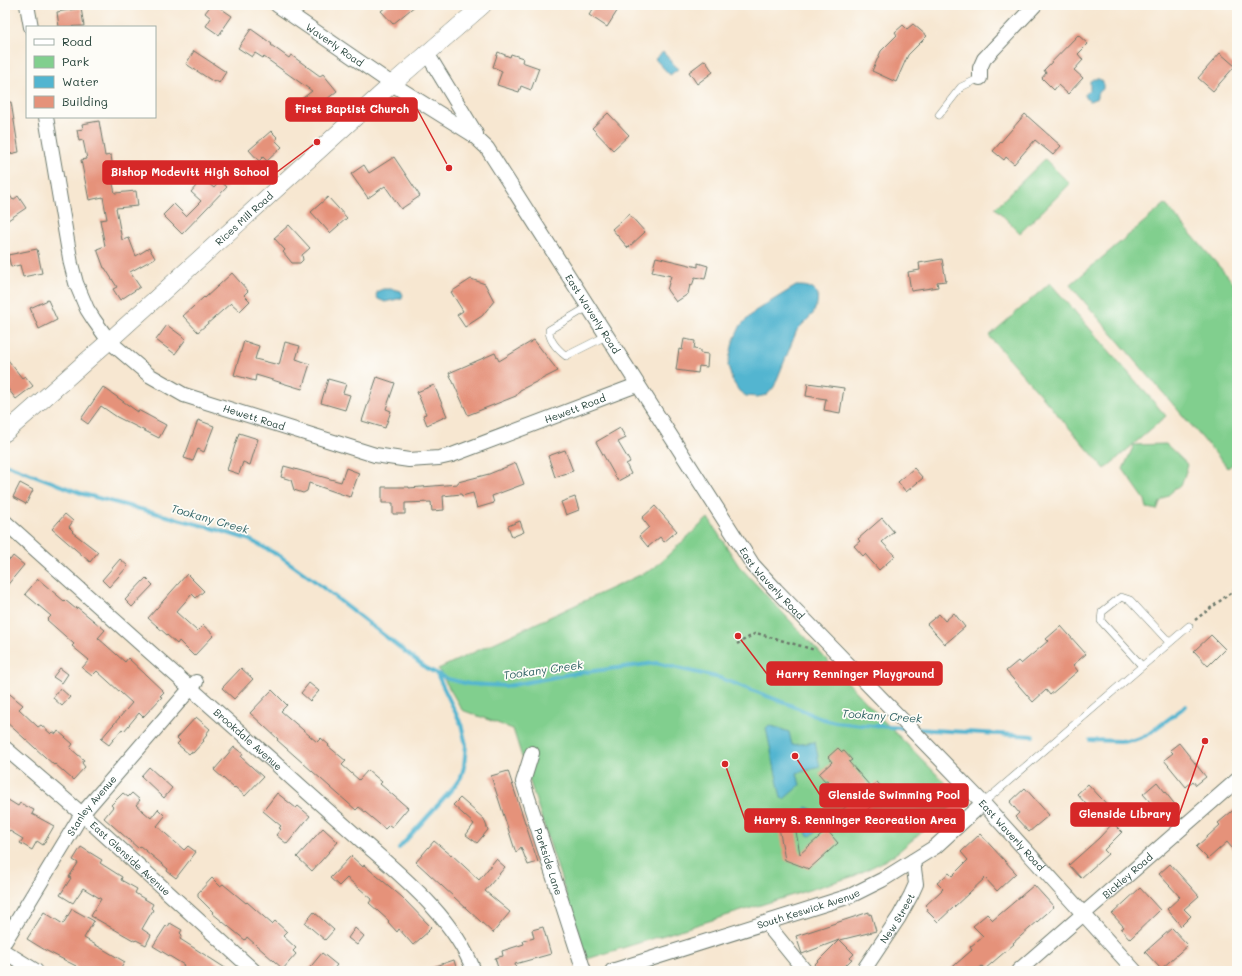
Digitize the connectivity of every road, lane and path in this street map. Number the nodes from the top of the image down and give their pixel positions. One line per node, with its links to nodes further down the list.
1 (27, 5): 5 (street)
2 (277, 5): 8 (street, Waverly Road)
3 (483, 5): 6 (street, Rices Mill Road)
4 (1035, 5): 7 (street)
5 (31, 26)
6 (428, 54): 8 (street, Rices Mill Road); 11 (street, East Waverly Road)
7 (980, 78): 9 (lane)
8 (392, 84): 11 (street, East Waverly Road); 14 (street, Rices Mill Road)
9 (939, 115)
10 (46, 118): 14 (street, Hewett Road)
11 (479, 140): 12 (street, East Waverly Road)
12 (588, 307): 13 (street, East Waverly Road); 13 (lane)
13 (606, 336): 15 (street, East Waverly Road)
14 (109, 341): 15 (street, Hewett Road); 16 (street, Rices Mill Road)
15 (637, 385): 28 (street, East Waverly Road)
16 (6, 432)
17 (5, 522): 24 (street, Brookdale Avenue)
18 (1237, 588): 19 (path)
19 (1189, 626): 20 (lane)
20 (1169, 642): 23 (lane); 23 (lane)
21 (737, 644): 22 (path)
22 (821, 652)
23 (1142, 666): 28 (lane)
24 (193, 686): 29 (street, Stanley Avenue); 37 (street, Brookdale Avenue)
25 (5, 748): 29 (street, East Glenside Avenue)
26 (532, 753): 38 (street, Parkside Lane)
27 (1237, 780): 31 (street, Bickley Road)
28 (983, 803): 30 (street, South Keswick Avenue); 31 (street, East Waverly Road)
29 (82, 814): 33 (street, Stanley Avenue); 36 (street, East Glenside Avenue)
30 (913, 861): 32 (street, South Keswick Avenue); 41 (street, New Street)
31 (1084, 914): 42 (street, Bickley Road); 43 (street, East Waverly Road)
32 (766, 923): 39 (street, South Keswick Avenue); 40 (street)
33 (5, 941)
34 (5, 952): 35 (street)
35 (36, 971)
36 (254, 971)
37 (474, 971)
38 (584, 971)
39 (612, 971)
40 (806, 971)
41 (863, 971)
42 (1018, 971)
43 (1135, 971)

